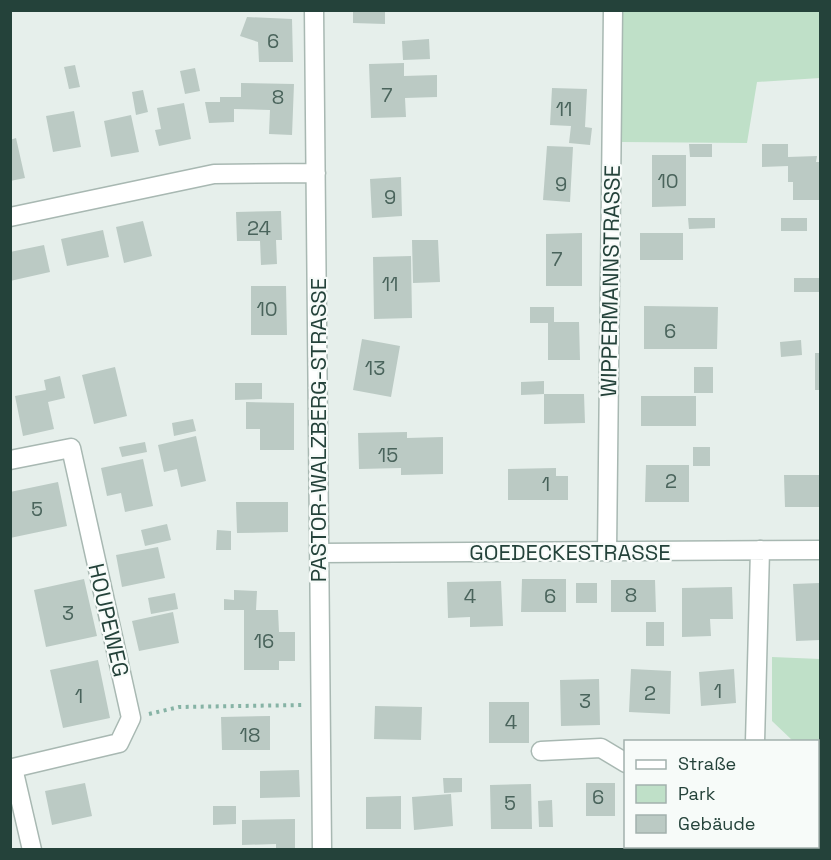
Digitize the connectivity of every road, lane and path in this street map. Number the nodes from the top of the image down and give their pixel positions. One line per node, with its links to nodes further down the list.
1 (314, 10): 3 (street, PASTOR-WALZBERG-STRASSE)
2 (613, 10): 8 (street, WIPPERMANNSTRASSE)
3 (316, 173): 4 (street); 9 (street, PASTOR-WALZBERG-STRASSE)
4 (10, 217)
5 (10, 460): 11 (street, HOUPEWEG)
6 (759, 550): 7 (street, GOEDECKESTRASSE); 8 (street, GOEDECKESTRASSE); 12 (street)
7 (820, 550)
8 (607, 552): 9 (street, GOEDECKESTRASSE)
9 (319, 553): 10 (street, PASTOR-WALZBERG-STRASSE)
10 (321, 705): 11 (path); 17 (street, PASTOR-WALZBERG-STRASSE)
11 (131, 718): 15 (street)
12 (755, 740)
13 (541, 751): 14 (street)
14 (624, 762)
15 (12, 768): 16 (street)
16 (32, 849)
17 (322, 849)

